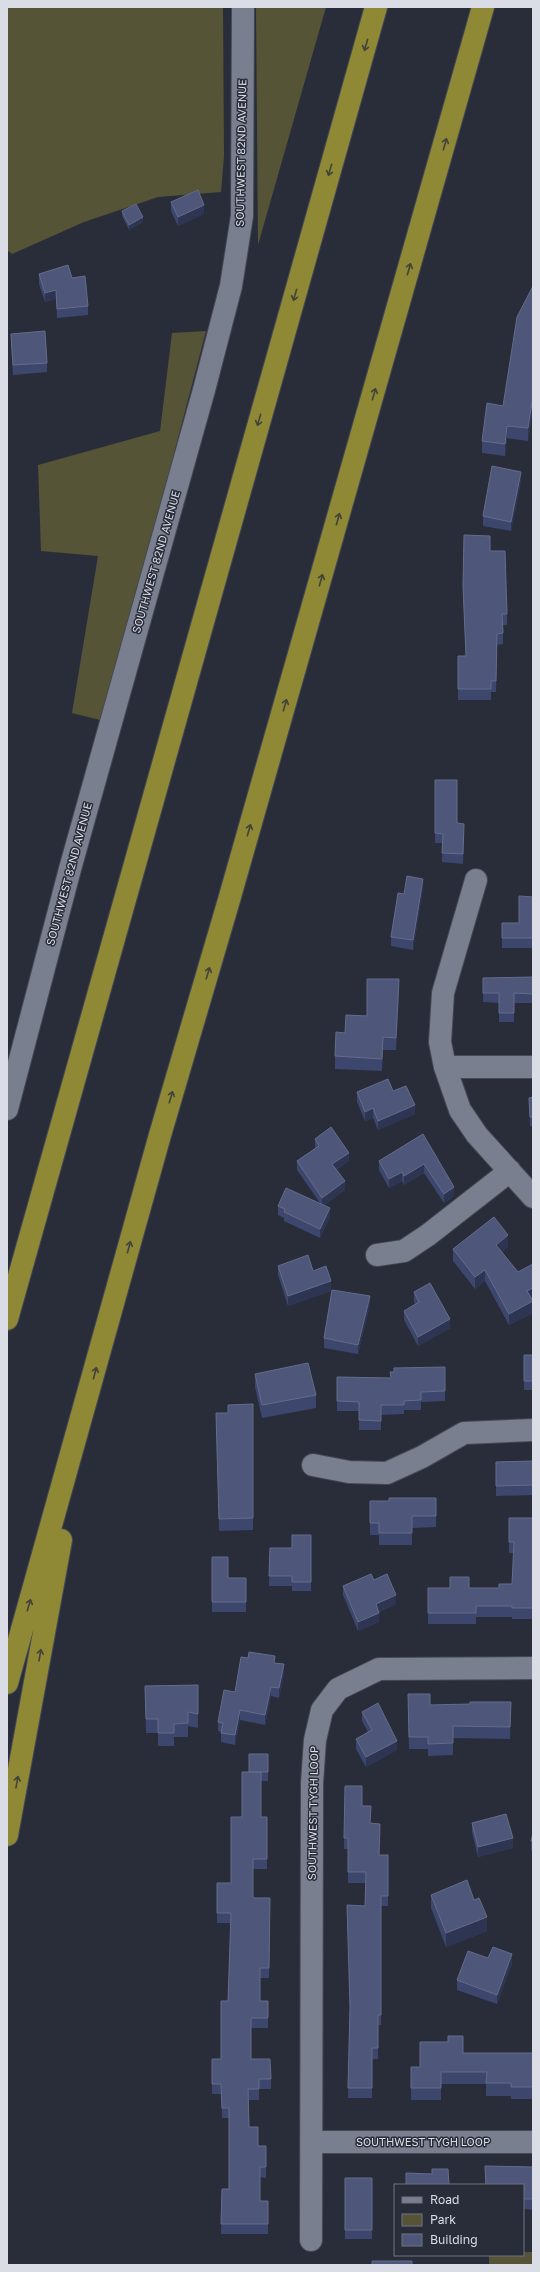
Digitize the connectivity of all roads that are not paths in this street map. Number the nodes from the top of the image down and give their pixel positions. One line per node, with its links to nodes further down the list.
1 (243, 7): 7 (street, SOUTHWEST 82ND AVENUE)
2 (376, 7): 11 (highway, one-way to 11)
3 (483, 7): 12 (highway, one-way to 3)
4 (476, 880): 5 (street)
5 (445, 1067): 6 (street); 8 (street)
6 (533, 1068)
7 (7, 1109)
8 (510, 1171): 9 (street); 10 (street)
9 (533, 1197)
10 (376, 1255)
11 (7, 1319)
12 (84, 1410): 16 (highway, one-way to 12); 17 (highway, one-way to 12)
13 (533, 1430): 14 (street)
14 (313, 1465)
15 (533, 1668): 18 (street, SOUTHWEST TYGH LOOP)
16 (7, 1683)
17 (7, 1835)
18 (312, 2142): 19 (street, SOUTHWEST TYGH LOOP); 20 (street, SOUTHWEST TYGH LOOP)
19 (533, 2142)
20 (311, 2240)

